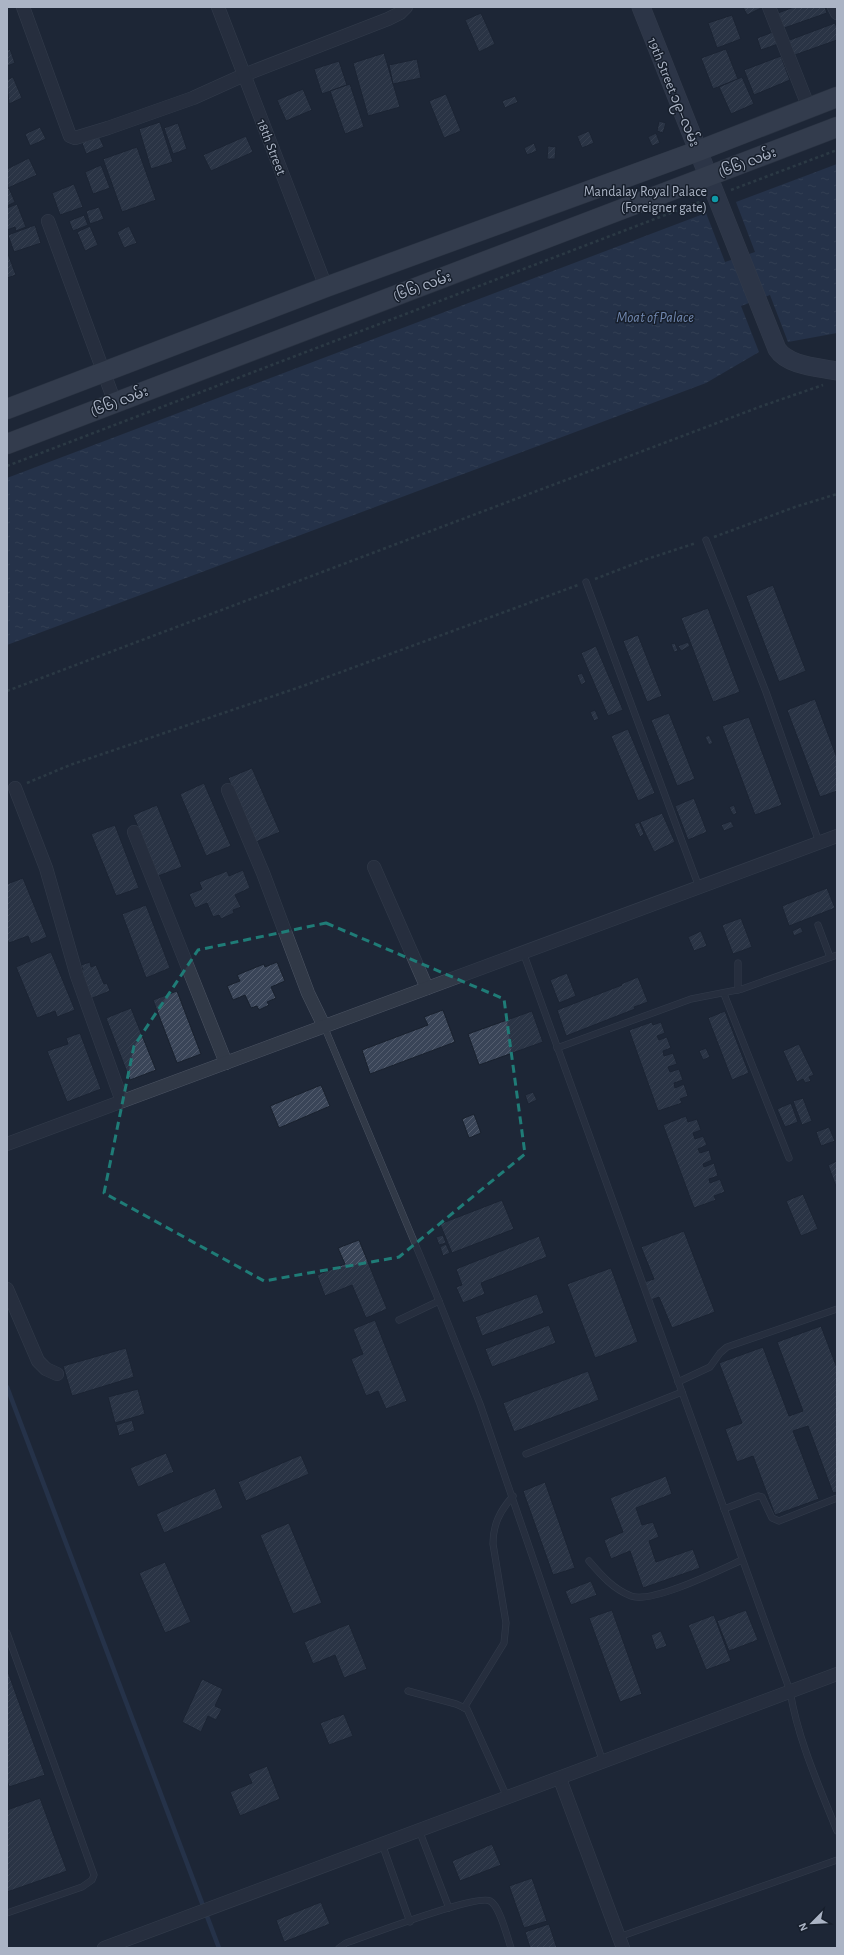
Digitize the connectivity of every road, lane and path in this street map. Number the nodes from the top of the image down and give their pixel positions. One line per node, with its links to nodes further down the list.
1 (23, 7): 8 (street)
2 (218, 7): 8 (street, 18th Street)
3 (406, 7): 8 (street)
4 (641, 7): 13 (street, 19th Street ၁၉−လမ်း)
5 (769, 7): 10 (street)
6 (834, 7): 7 (street)
7 (837, 13)
8 (244, 75): 17 (street, 18th Street)
9 (837, 98): 10 (main road, (၆၆) လမ်း)
10 (809, 108): 13 (main road, (၆၆) လမ်း)
11 (837, 128): 14 (main road, (၆၆) လမ်း)
12 (837, 150): 15 (path)
13 (698, 151): 14 (street, 19th Street ၁၉−လမ်း); 17 (main road, (၆၆) လမ်း)
14 (708, 177): 15 (street, 19th Street ၁၉−လမ်း); 20 (main road, (၆၆) လမ်း)
15 (718, 202): 19 (street, 19th Street ၁၉−လမ်း); 23 (path)
16 (48, 221): 18 (street)
17 (326, 287): 18 (main road, (၆၆) လမ်း)
18 (103, 372): 20 (street); 21 (main road, (၆၆) လမ်း)
19 (833, 377): 27 (path)
20 (115, 403): 22 (main road, (၆၆) လမ်း)
21 (7, 409)
22 (7, 444)
23 (7, 466)
24 (837, 494): 25 (path)
25 (706, 540): 26 (path); 32 (lane)
26 (586, 582): 28 (path); 34 (lane)
27 (7, 691)
28 (15, 788): 46 (street)
29 (228, 790): 43 (street)
30 (134, 832): 45 (street)
31 (837, 836): 32 (street)
32 (819, 842): 34 (street)
33 (374, 867): 40 (street)
34 (699, 887): 36 (street)
35 (818, 925): 38 (lane)
36 (523, 952): 40 (street); 44 (lane)
37 (837, 955): 38 (lane)
38 (830, 957): 41 (lane)
39 (738, 963): 41 (lane)
40 (427, 988): 43 (street)
41 (738, 990): 42 (lane)
42 (724, 994): 44 (lane); 48 (lane)
43 (324, 1026): 45 (street); 50 (lane)
44 (557, 1048): 54 (lane)
45 (226, 1063): 46 (street)
46 (122, 1101): 47 (street)
47 (7, 1144)
48 (789, 1158)
49 (7, 1289): 53 (street)
50 (440, 1300): 52 (lane); 57 (lane)
51 (837, 1309): 54 (lane)
52 (399, 1320)
53 (57, 1374)
54 (678, 1382): 55 (lane)
55 (682, 1392): 56 (lane); 59 (lane)
56 (526, 1454)
57 (513, 1496): 66 (lane); 67 (lane)
58 (837, 1498): 59 (lane)
59 (724, 1509): 60 (lane)
60 (742, 1560): 61 (lane); 65 (lane)
61 (589, 1561)
62 (7, 1633): 75 (lane)
63 (837, 1674): 65 (street)
64 (408, 1691): 66 (lane)
65 (790, 1691): 67 (street); 71 (lane)
66 (464, 1708): 69 (lane)
67 (603, 1762): 68 (street)
68 (560, 1779): 69 (street); 77 (street)
69 (507, 1797): 70 (street)
70 (419, 1830): 72 (street); 74 (lane)
71 (837, 1831)
72 (382, 1844): 76 (lane); 78 (street)
73 (837, 1860): 77 (lane)
74 (450, 1908): 76 (lane); 80 (lane)
75 (7, 1913)
76 (410, 1922): 79 (lane)
77 (621, 1942)
78 (104, 1948)
79 (339, 1948)
80 (511, 1948)

